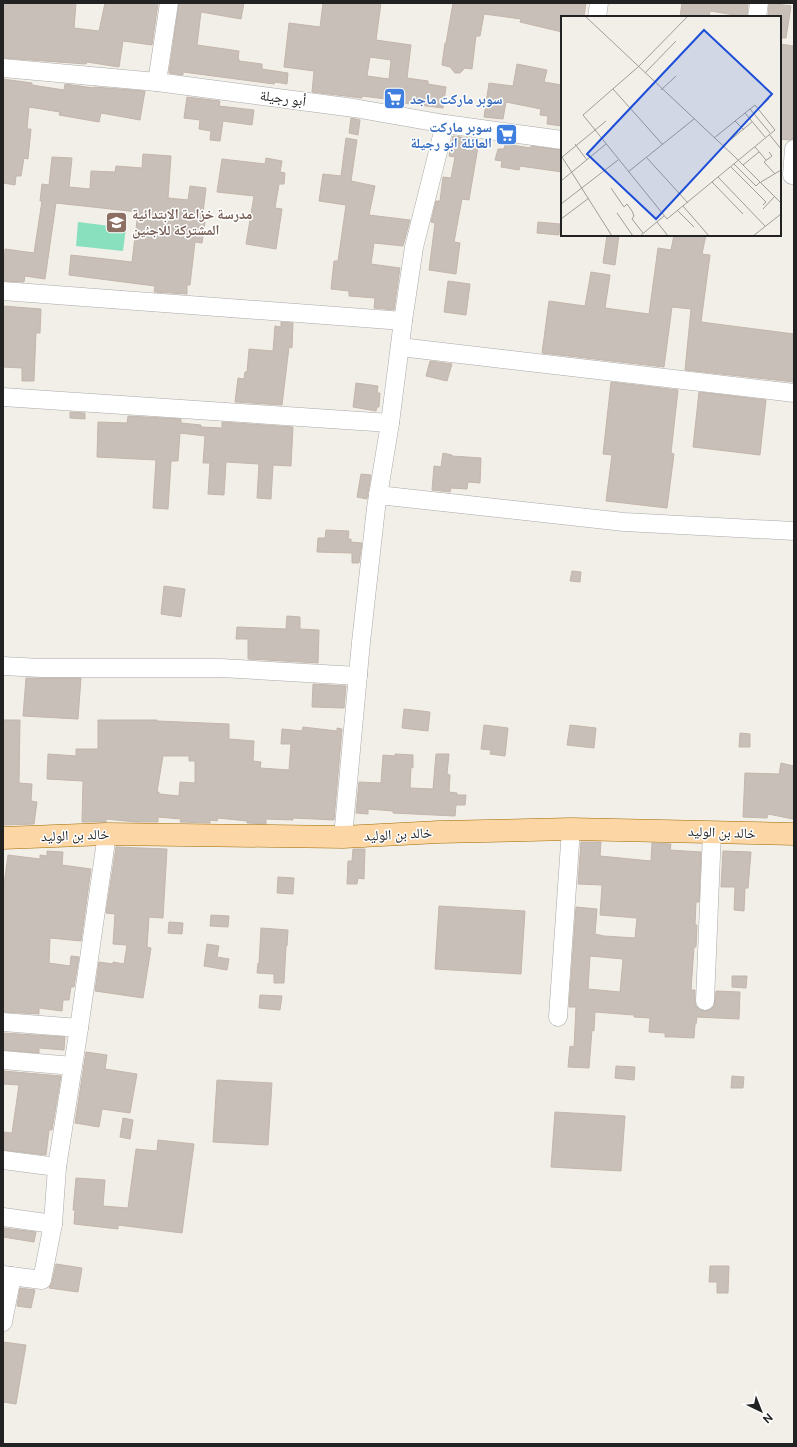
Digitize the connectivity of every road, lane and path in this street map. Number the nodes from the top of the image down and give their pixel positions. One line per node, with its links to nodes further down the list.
1 (170, 3): 7 (street)
2 (599, 3): 4 (street)
3 (759, 3): 5 (street)
4 (597, 16)
5 (757, 16)
6 (3, 68): 7 (street, أبو رجيلة)
7 (157, 82): 8 (street, أبو رجيلة)
8 (445, 124): 9 (street, أبو رجيلة); 13 (street)
9 (561, 140)
10 (794, 149): 11 (street)
11 (789, 175)
12 (3, 291): 13 (street)
13 (403, 321): 14 (street)
14 (400, 347): 15 (street); 17 (street)
15 (794, 393)
16 (3, 397): 17 (street)
17 (390, 423): 18 (street)
18 (378, 495): 19 (street); 21 (street)
19 (794, 531)
20 (3, 666): 21 (street)
21 (358, 676): 26 (street)
22 (571, 829): 23 (main road, خالد بن الوليد); 26 (main road, خالد بن الوليد); 29 (street)
23 (712, 832): 25 (main road, خالد بن الوليد); 28 (street)
24 (107, 834): 26 (main road, خالد بن الوليد); 27 (main road, خالد بن الوليد); 31 (street)
25 (794, 834)
26 (343, 837)
27 (3, 838)
28 (705, 1001)
29 (558, 1017)
30 (3, 1022): 31 (street)
31 (79, 1028): 33 (street)
32 (3, 1060): 33 (street)
33 (73, 1066): 35 (street)
34 (3, 1160): 35 (street)
35 (57, 1167): 37 (street)
36 (3, 1217): 37 (street)
37 (53, 1224): 38 (street)
38 (8, 1275): 39 (street)
39 (3, 1322)

